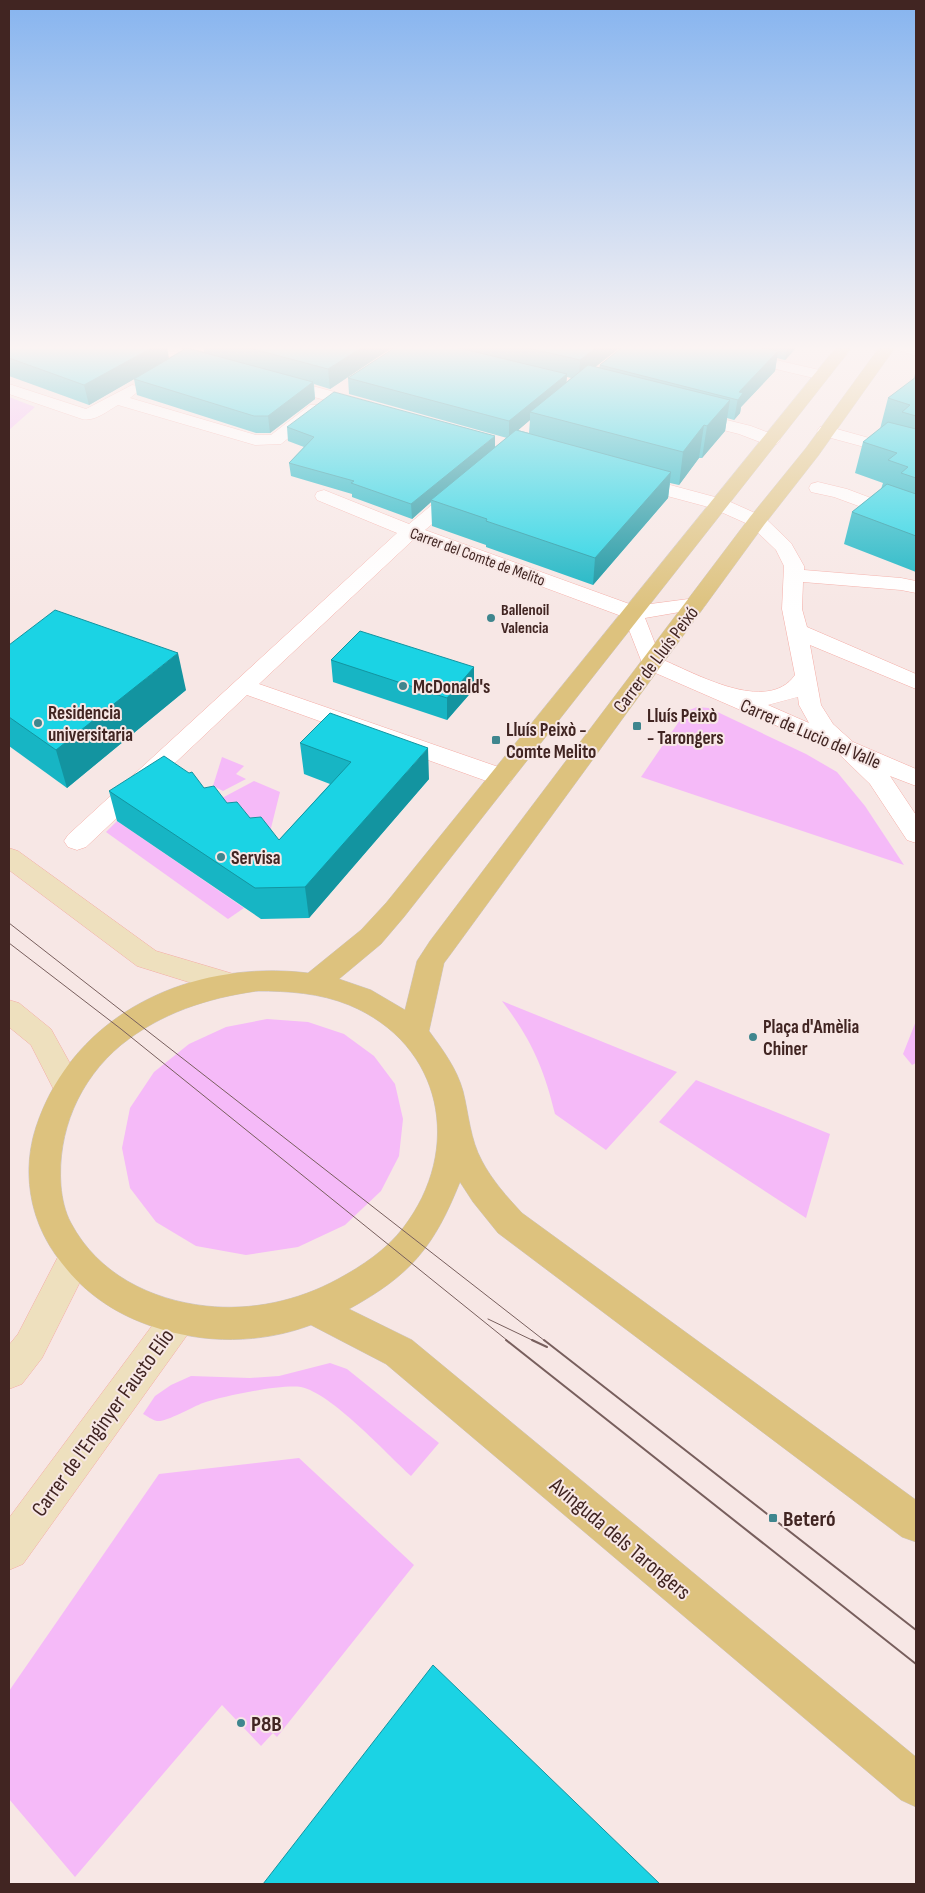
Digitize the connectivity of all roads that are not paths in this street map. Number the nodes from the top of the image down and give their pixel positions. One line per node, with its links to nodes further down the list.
1 (232, 433): 2 (street)
2 (284, 433)
3 (754, 433): 7 (street)
4 (776, 433): 7 (main road)
5 (824, 433): 15 (main road, Carrer de Lluís Peixó)
6 (834, 433): 8 (street)
7 (771, 440): 13 (main road)
8 (916, 456)
9 (615, 476): 13 (street)
10 (469, 484): 16 (street)
11 (818, 488): 14 (street)
12 (324, 496): 16 (street, Carrer del Comte de Melito)
13 (719, 504): 15 (street); 20 (main road)
14 (914, 518)
15 (758, 521): 17 (street); 19 (main road, Carrer de Lluís Peixó)
16 (412, 532): 20 (street, Carrer del Comte de Melito); 25 (street)
17 (793, 575): 18 (street); 21 (street)
18 (916, 587)
19 (696, 604): 20 (street); 22 (main road, Carrer de Lluís Peixó)
20 (633, 613): 22 (street); 28 (main road)
21 (797, 631): 23 (street); 24 (street)
22 (652, 663): 26 (street, Carrer de Lucio del Valle); 36 (main road, Carrer de Lluís Peixó)
23 (806, 675): 26 (street); 27 (street)
24 (916, 682)
25 (242, 686): 28 (street); 31 (street)
26 (708, 689): 27 (street, Carrer de Lucio del Valle)
27 (849, 750): 29 (street, Carrer de Lucio del Valle); 30 (street)
28 (502, 777): 34 (main road)
29 (916, 778)
30 (916, 834)
31 (77, 841)
32 (9, 857): 33 (main road)
33 (227, 983): 34 (main road); 37 (main road)
34 (315, 983): 36 (main road)
35 (9, 1011): 37 (main road)
36 (414, 1034): 38 (main road)
37 (68, 1086): 39 (main road)
38 (453, 1109): 40 (main road); 43 (main road)
39 (75, 1258): 41 (main road); 42 (main road)
40 (315, 1308): 41 (main road); 45 (main road, Avinguda dels Tarongers)
41 (178, 1319): 44 (main road, Carrer de l'Enginyer Fausto Elío)
42 (9, 1372)
43 (916, 1523)
44 (9, 1550)
45 (916, 1785)

